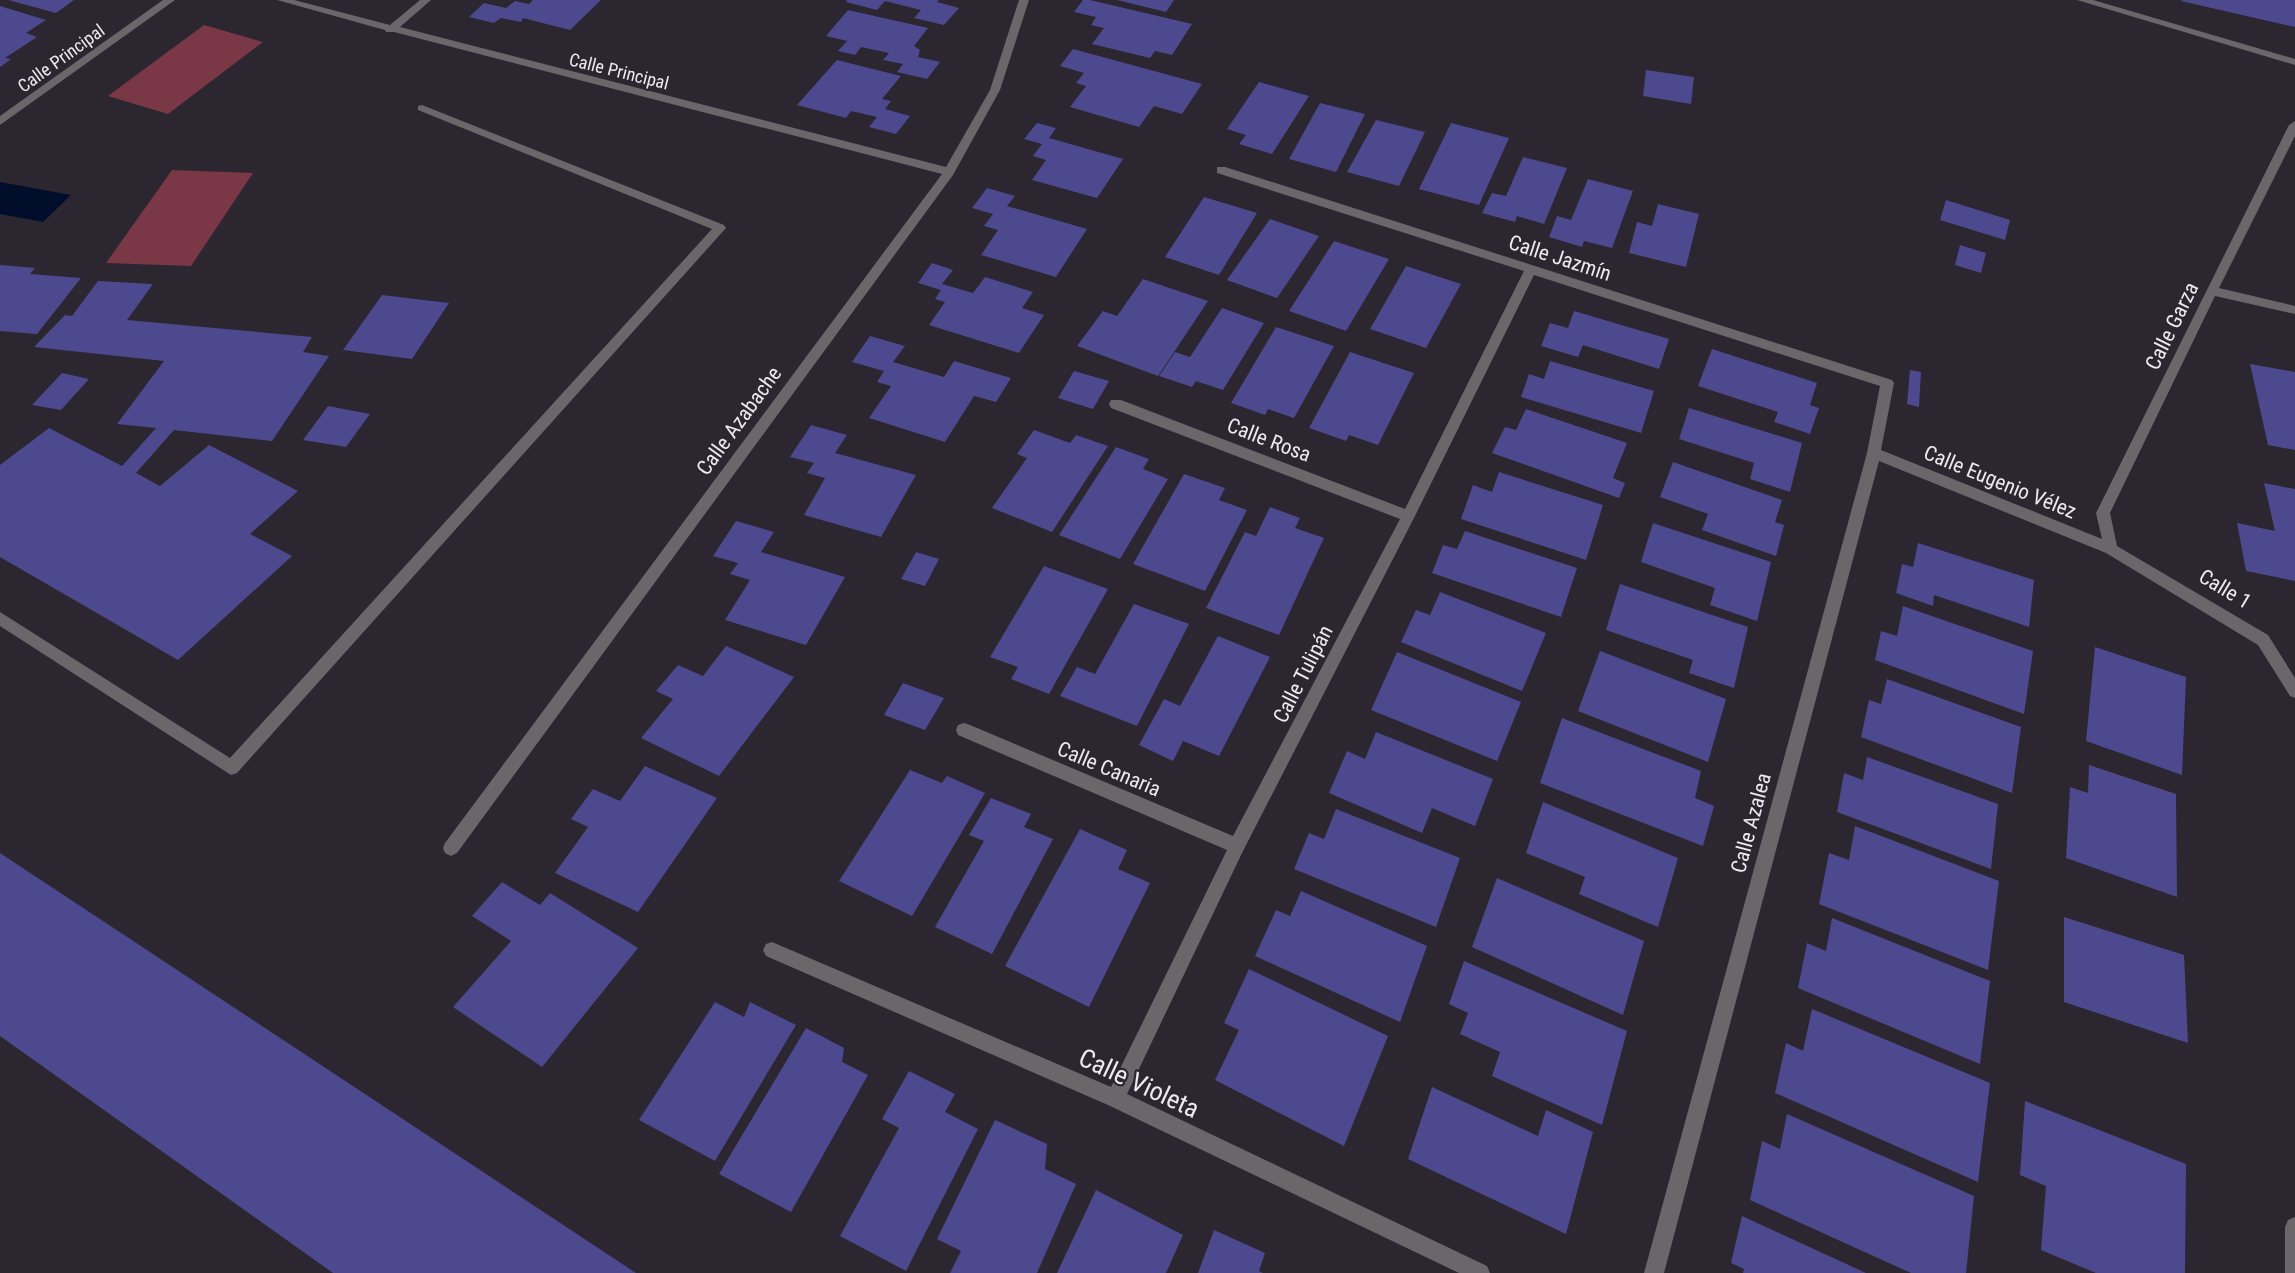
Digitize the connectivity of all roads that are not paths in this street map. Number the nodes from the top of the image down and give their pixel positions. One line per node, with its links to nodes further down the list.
1 (170, 0): 9 (street, Calle Principal)
2 (282, 0): 6 (street, Calle Principal)
3 (426, 0): 6 (street)
4 (1024, 0): 12 (street, Calle Azabache)
5 (2082, 0): 7 (street)
6 (390, 30): 12 (street, Calle Principal)
7 (2295, 62)
8 (422, 108): 21 (street)
9 (0, 122)
10 (2295, 125): 14 (street, Calle Garza)
11 (1221, 170): 13 (street, Calle Jazmín)
12 (949, 172): 25 (street, Calle Azabache)
13 (1531, 269): 16 (street, Calle Jazmín); 19 (street, Calle Tulipán)
14 (2211, 291): 15 (street); 20 (street, Calle Garza)
15 (2295, 310)
16 (1887, 383): 18 (street, Calle Azalea)
17 (1116, 404): 19 (street, Calle Rosa)
18 (1874, 453): 20 (street, Calle Eugenio Vélez); 30 (street, Calle Azalea)
19 (1408, 516): 24 (street, Calle Tulipán)
20 (2111, 549): 22 (street, Calle 1)
21 (0, 618)
22 (2295, 691)
23 (964, 730): 24 (street, Calle Canaria)
24 (1237, 846): 27 (street, Calle Tulipán)
25 (451, 848)
26 (772, 950): 27 (street, Calle Violeta)
27 (1115, 1098): 29 (street, Calle Violeta)
28 (2295, 1227): 31 (street)
29 (1480, 1273)
30 (1654, 1273)
31 (2295, 1273)

